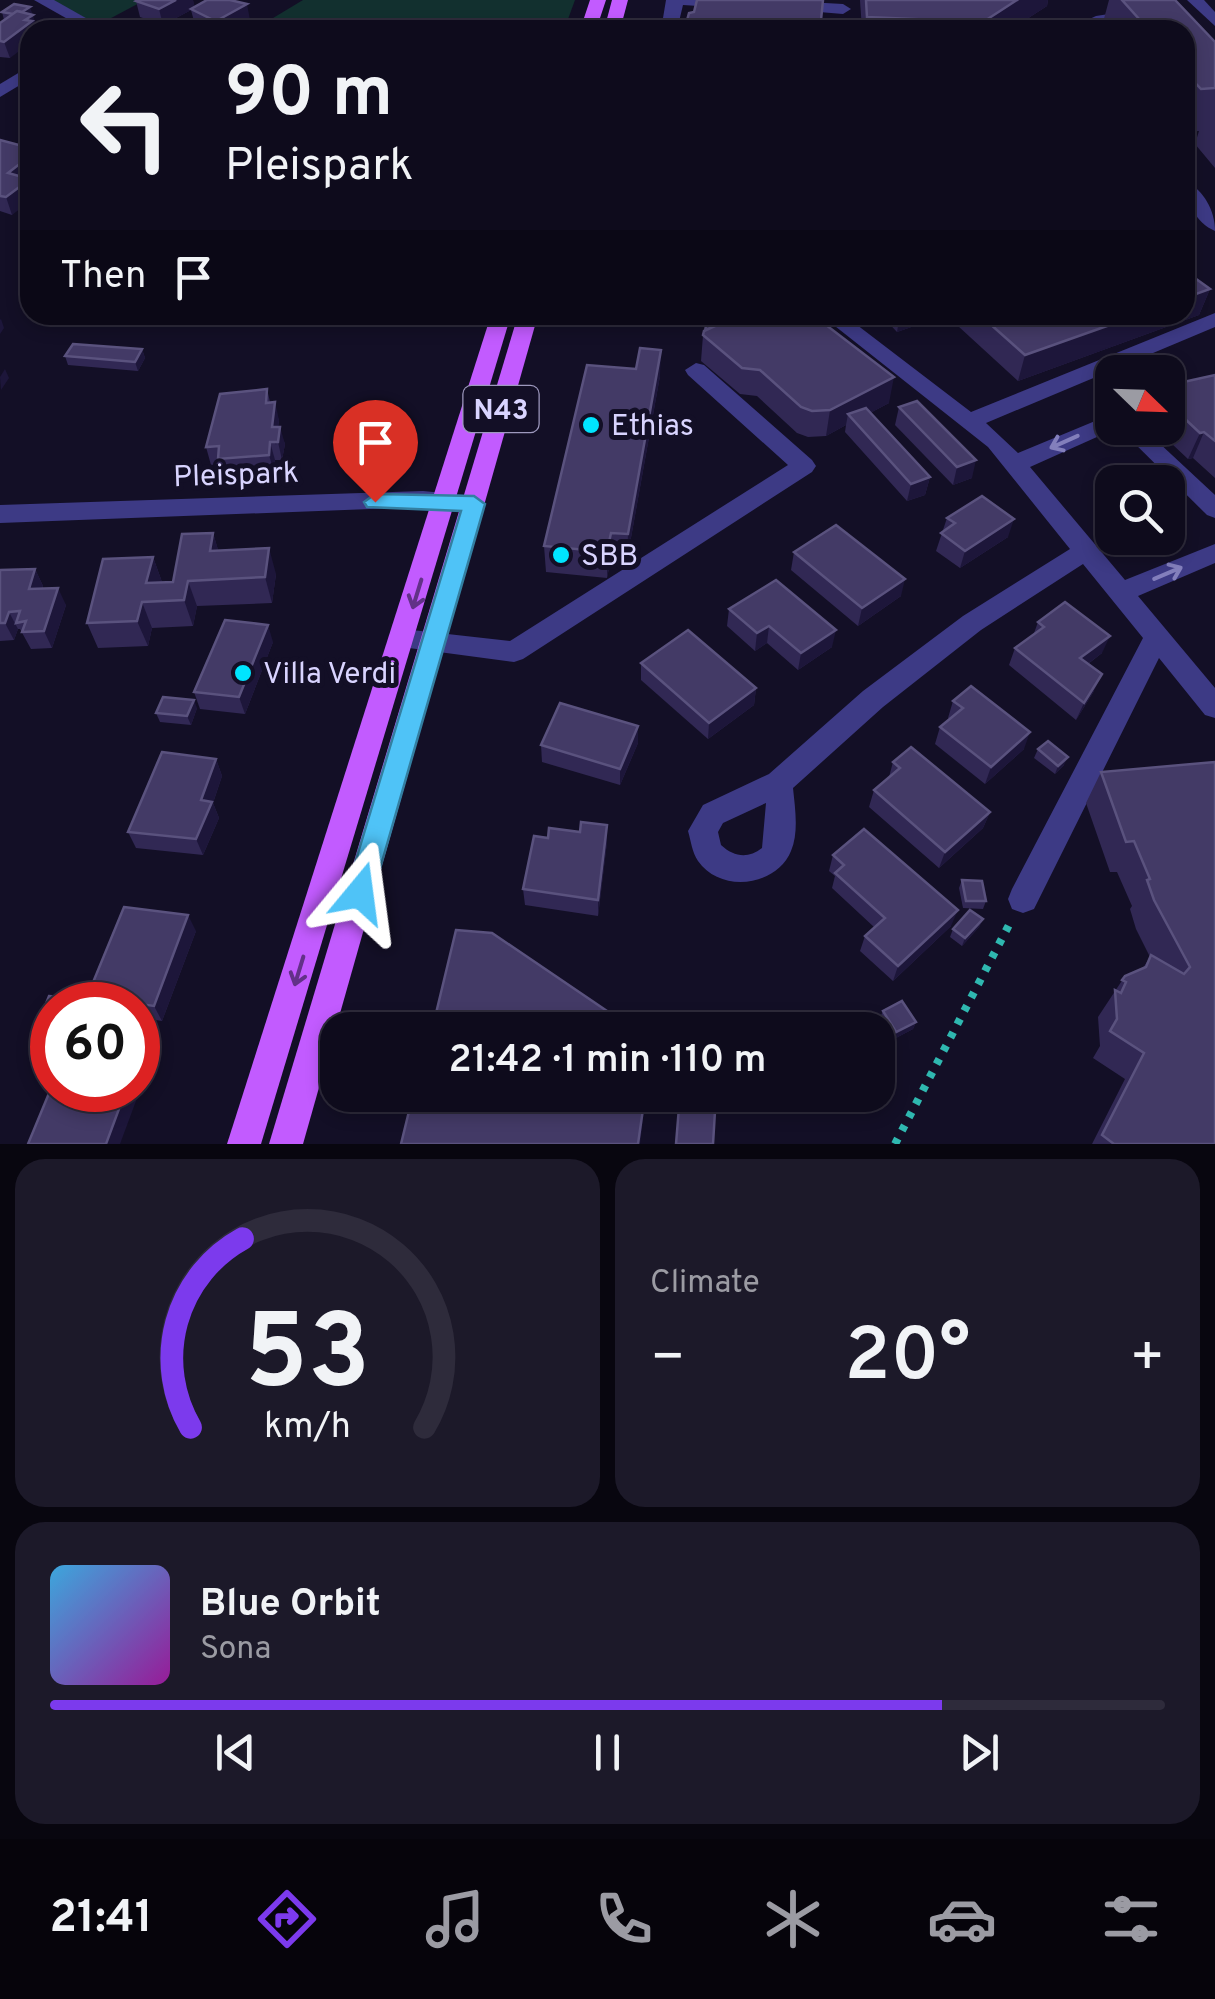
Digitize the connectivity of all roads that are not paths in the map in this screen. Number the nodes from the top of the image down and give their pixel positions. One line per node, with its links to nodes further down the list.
1 (42, 0): 6 (street)
2 (676, 0): 4 (street)
3 (1195, 0): 8 (street)
4 (843, 9)
5 (1158, 14): 7 (street)
6 (77, 20)
7 (1099, 20)
8 (1215, 20)
9 (1195, 200): 10 (street)
10 (1215, 225)
11 (1215, 320): 16 (street)
12 (499, 325): 20 (main road, N43)
13 (524, 325): 20 (main road, N43)
14 (844, 325): 16 (street)
15 (696, 370): 28 (street)
16 (969, 421): 19 (street)
17 (1095, 429): 19 (street, one-way to 19)
18 (1148, 445): 21 (street)
19 (1015, 464): 23 (street)
20 (460, 502): 22 (street, Pleispark); 27 (main road, N43, one-way to 27); 28 (main road, N43)
21 (1215, 508)
22 (0, 514)
23 (1087, 550): 25 (street); 30 (street)
24 (1215, 553): 25 (street, one-way to 24)
25 (1120, 593): 26 (street)
26 (1156, 638): 29 (street); 31 (street)
27 (403, 639): 28 (street); 32 (main road, N43, one-way to 32)
28 (433, 643): 33 (main road, N43)
29 (1215, 707)
30 (779, 783)
31 (1023, 900)
32 (244, 1144)
33 (286, 1144)

